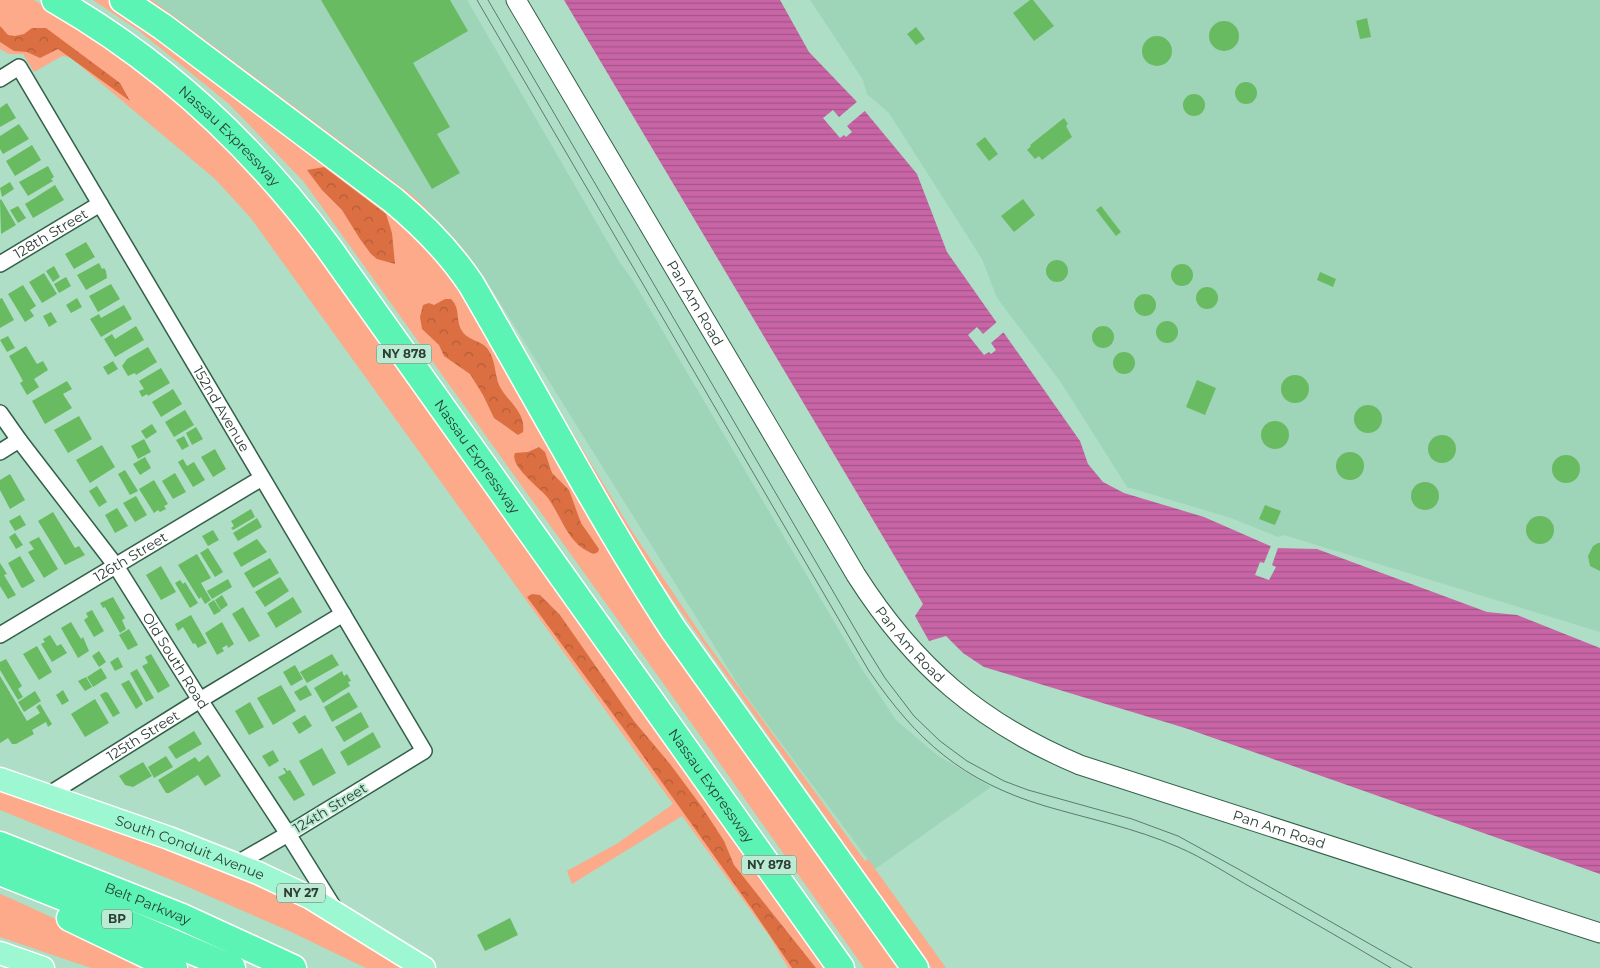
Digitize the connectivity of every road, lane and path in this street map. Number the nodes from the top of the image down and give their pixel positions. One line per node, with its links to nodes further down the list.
1 (55, 0): 31 (highway, Nassau Expressway / NY 878)
2 (123, 0): 32 (highway)
3 (516, 0): 24 (street, Pan Am Road)
4 (0, 79): 5 (street, 152nd Avenue)
5 (100, 204): 6 (street, 128th Street); 10 (street, 152nd Avenue)
6 (0, 264)
7 (0, 413): 8 (street, Old South Road)
8 (19, 440): 9 (street); 11 (street, Old South Road)
9 (0, 452)
10 (262, 478): 11 (street, 126th Street); 12 (street, 152nd Avenue)
11 (116, 566): 13 (street, 126th Street); 14 (street, Old South Road)
12 (343, 614): 14 (street, 125th Street); 15 (street, 152nd Avenue)
13 (0, 635)
14 (200, 700): 17 (street, 125th Street); 18 (street, Old South Road)
15 (424, 751): 18 (street, 124th Street)
16 (0, 779): 17 (main road, South Conduit Avenue / NY 27)
17 (48, 795): 20 (main road, South Conduit Avenue / NY 27)
18 (288, 834): 20 (street, 124th Street); 23 (street, Old South Road)
19 (0, 845): 29 (highway, Belt Parkway / BP)
20 (236, 864): 23 (main road, South Conduit Avenue / NY 27)
21 (0, 872): 28 (highway, Belt Parkway / BP)
22 (0, 888): 27 (highway)
23 (339, 916): 30 (main road, South Conduit Avenue / NY 27)
24 (1600, 933)
25 (0, 954): 26 (main road)
26 (43, 968)
27 (174, 968)
28 (232, 968)
29 (293, 968)
30 (424, 968)
31 (841, 968)
32 (915, 968)

